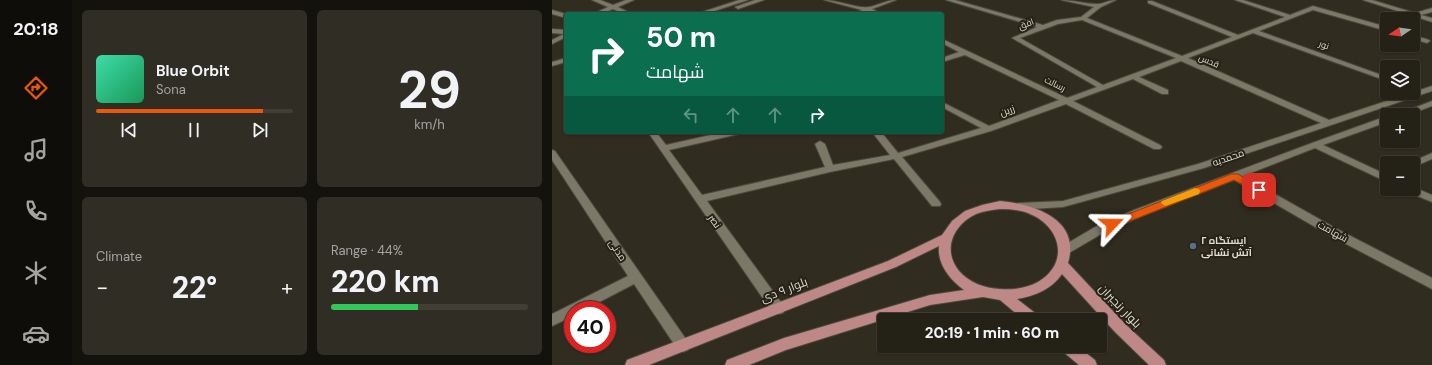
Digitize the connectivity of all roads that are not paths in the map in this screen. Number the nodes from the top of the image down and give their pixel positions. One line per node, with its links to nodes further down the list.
1 (595, 0): 14 (street)
2 (631, 0): 14 (street)
3 (745, 0): 20 (street)
4 (761, 0): 21 (street)
5 (828, 0): 15 (street)
6 (893, 0): 15 (street)
7 (949, 0): 31 (street)
8 (1064, 0): 13 (street)
9 (1113, 0): 13 (street, افق)
10 (1238, 0): 28 (street)
11 (1366, 0): 24 (street)
12 (1150, 2): 37 (street)
13 (1099, 6): 29 (street, افق)
14 (614, 7): 18 (street); 19 (street)
15 (866, 9): 22 (street); 23 (street)
16 (1432, 10): 25 (street)
17 (552, 12): 26 (street)
18 (601, 12)
19 (625, 12)
20 (706, 12)
21 (722, 12)
22 (859, 12)
23 (874, 12)
24 (1405, 12)
25 (1420, 14)
26 (564, 15)
27 (1420, 16): 30 (street)
28 (1291, 17): 32 (street, زرین); 34 (street, زرین)
29 (1083, 18): 31 (street, افق); 45 (street, قدس)
30 (1432, 20)
31 (1042, 27): 51 (street, افق)
32 (1380, 27)
33 (552, 31): 35 (street)
34 (1253, 31): 37 (street, زرین); 50 (street, نور)
35 (564, 34)
36 (564, 35): 40 (street)
37 (1238, 37): 45 (street, زرین)
38 (1420, 39): 39 (street)
39 (1427, 41)
40 (552, 42)
41 (944, 42): 42 (street, رسالت)
42 (966, 52): 46 (street); 56 (street, رسالت)
43 (564, 55): 44 (street)
44 (552, 58)
45 (1181, 58): 49 (street, زرین); 61 (street, قدس)
46 (944, 59)
47 (564, 61): 48 (street)
48 (552, 64)
49 (1132, 76): 51 (street, زرین); 54 (street)
50 (1380, 76)
51 (1102, 87): 56 (street, زرین)
52 (1432, 88): 53 (street, محمدیه)
53 (1420, 90)
54 (1165, 92)
55 (1390, 100): 61 (street, محمدیه)
56 (1065, 101): 62 (street, زرین); 69 (street, رسالت)
57 (1432, 103): 59 (street)
58 (944, 105): 62 (street)
59 (1419, 108)
60 (1380, 122): 67 (street, محمدیه)
61 (1328, 123): 81 (street, محمدیه)
62 (988, 129): 71 (street, زرین)
63 (654, 134): 68 (street, نصر)
64 (727, 134): 68 (street)
65 (878, 134): 71 (street)
66 (820, 144): 74 (street)
67 (1315, 145): 75 (street); 76 (street, محمدیه)
68 (665, 148): 78 (street, نصر)
69 (1158, 148)
70 (552, 153): 85 (street, مدنی)
71 (897, 156): 74 (street, زرین); 80 (street)
72 (1432, 156): 73 (street)
73 (1420, 161)
74 (830, 169): 78 (street, زرین)
75 (1380, 174)
76 (1235, 176): 83 (street, محمدیه); 86 (street, شهامت)
77 (1420, 194): 79 (street)
78 (699, 199): 89 (street, نصر)
79 (1432, 200)
80 (936, 204)
81 (1018, 207): 82 (main road); 83 (main road)
82 (946, 238): 87 (main road); 89 (main road, بلوار ۹ دی)
83 (1065, 250): 84 (main road)
84 (1062, 265): 88 (main road); 97 (main road, بلوار رنجبران)
85 (637, 277): 91 (street); 92 (street, مدنی)
86 (1432, 284)
87 (984, 292): 88 (main road); 95 (main road)
88 (1003, 295): 90 (main road)
89 (778, 309): 92 (main road, بلوار ۹ دی)
90 (1025, 313)
91 (552, 320)
92 (683, 346): 94 (main road, بلوار ۹ دی)
93 (1075, 353): 96 (main road)
94 (632, 365)
95 (732, 365)
96 (1090, 365)
97 (1159, 365)

